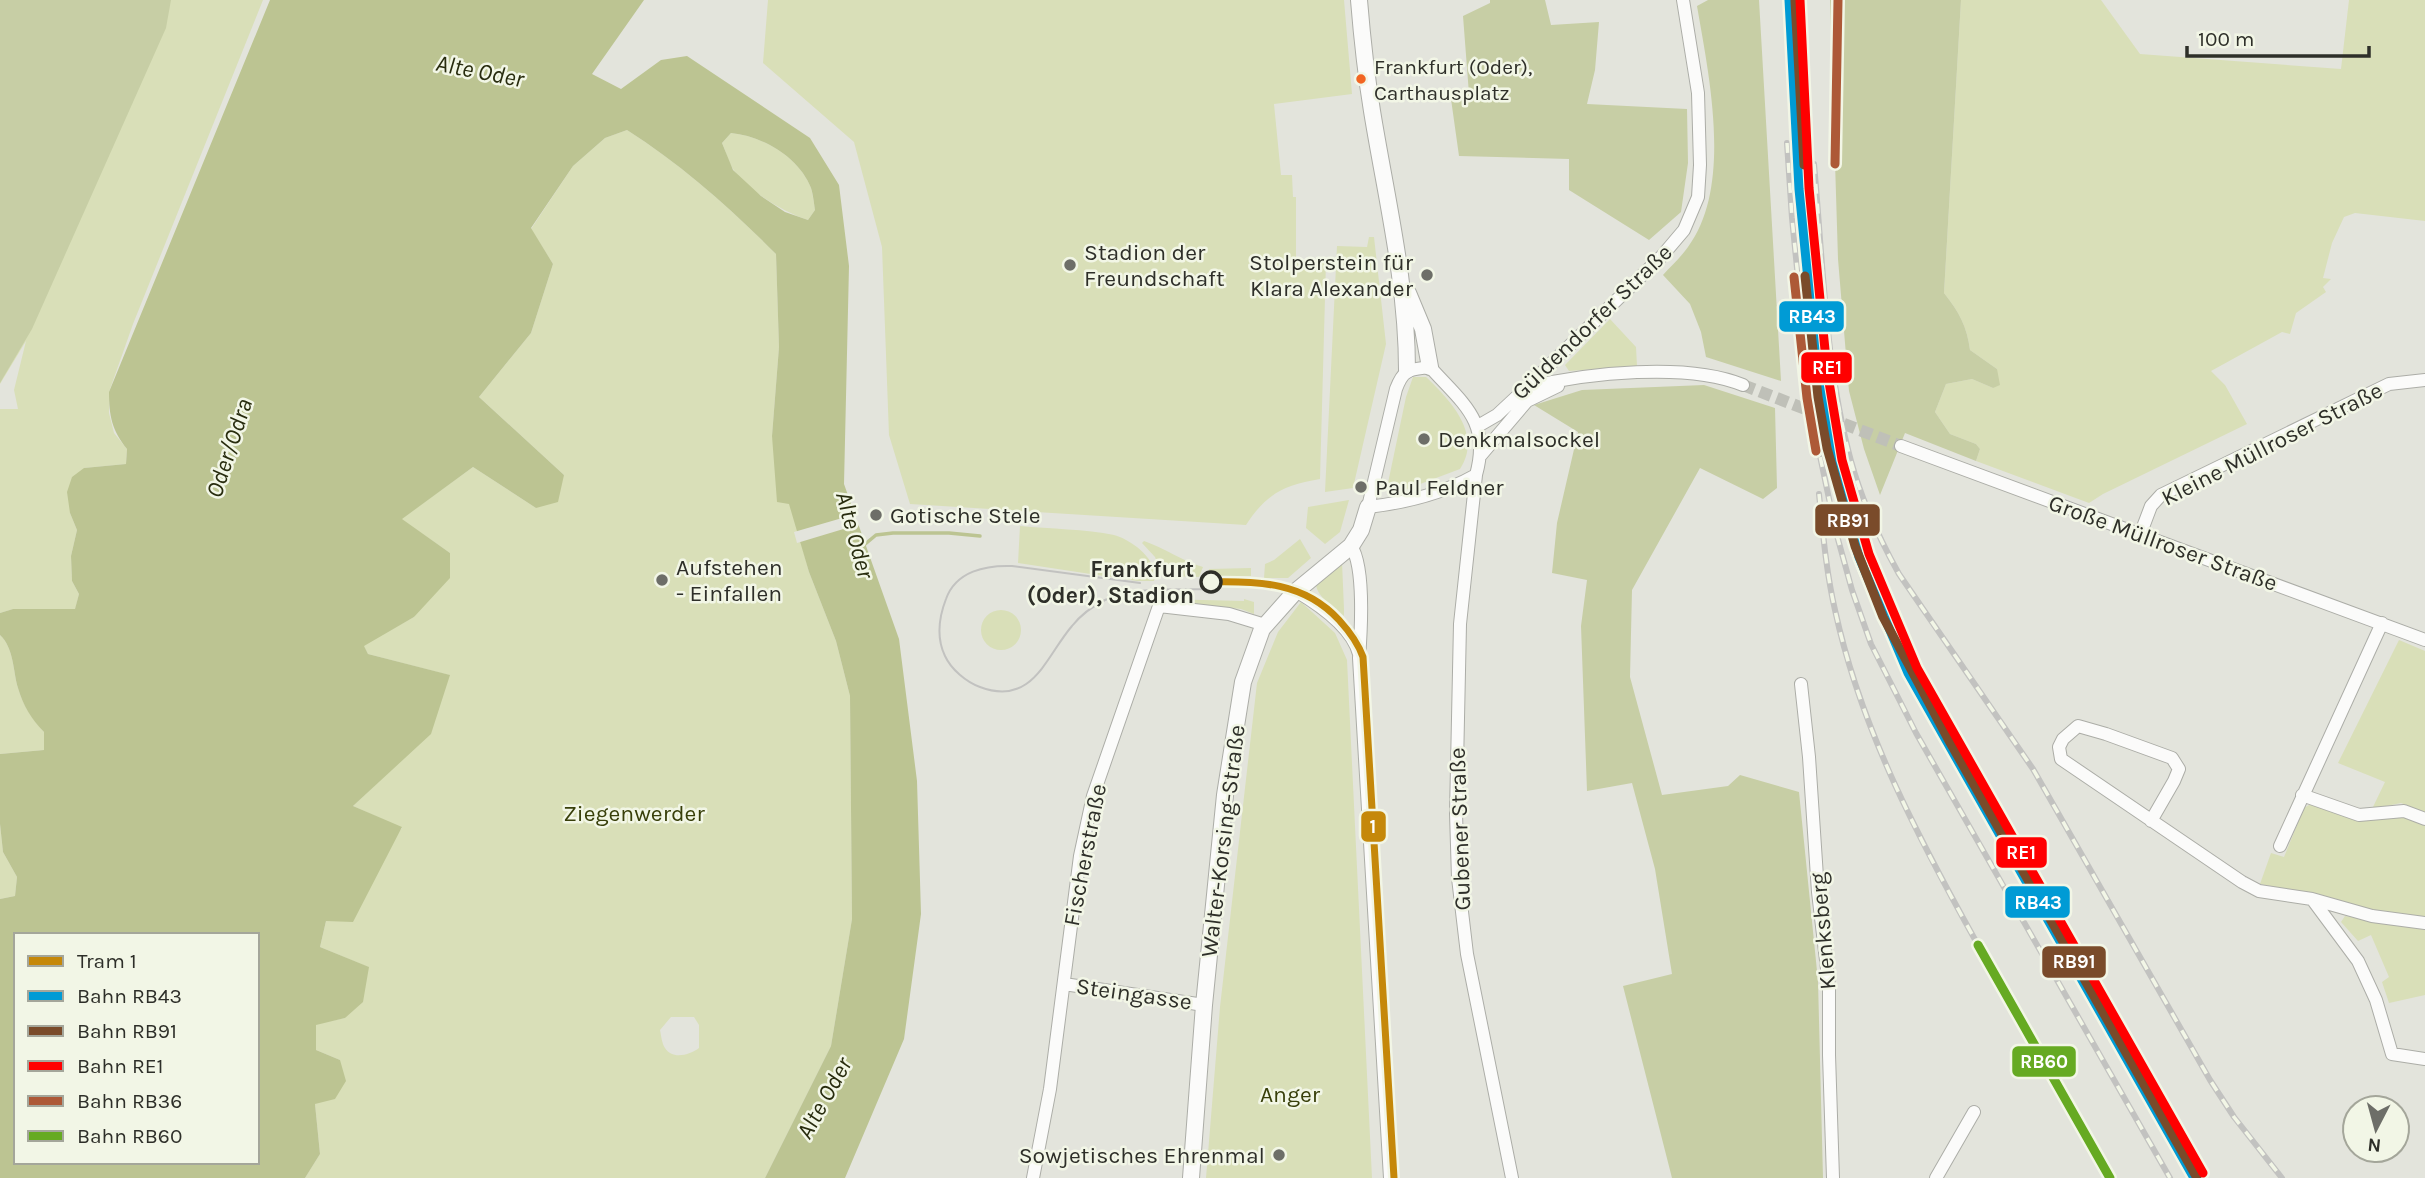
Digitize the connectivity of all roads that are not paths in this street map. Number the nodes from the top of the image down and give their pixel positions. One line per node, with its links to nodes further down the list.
1 (1359, 0): 3 (street)
2 (1683, 0): 9 (street, Güldendorfer Straße)
3 (1400, 271): 4 (street); 5 (street)
4 (1430, 367): 5 (street); 10 (street)
5 (1407, 370): 14 (street)
6 (1581, 378): 8 (street); 9 (street); 12 (street)
7 (2425, 380): 15 (street, Kleine Müllroser Straße)
8 (1742, 385)
9 (1526, 388): 10 (street, Güldendorfer Straße)
10 (1478, 426): 12 (street)
11 (1901, 446): 15 (street, Große Müllroser Straße)
12 (1481, 455): 13 (street, Gubener Straße)
13 (1476, 475): 14 (street); 36 (street, Gubener Straße)
14 (1368, 507): 16 (street)
15 (2140, 535): 18 (street, Große Müllroser Straße)
16 (1351, 546): 17 (street, Walter-Korsing-Straße); 21 (street)
17 (1296, 591): 19 (street, Walter-Korsing-Straße); 21 (street)
18 (2382, 623): 20 (street, Große Müllroser Straße); 23 (street)
19 (1265, 625): 29 (street, Fischerstraße); 30 (street, Walter-Korsing-Straße)
20 (2425, 640)
21 (1359, 658): 35 (street)
22 (1801, 684): 37 (street, Klenksberg)
23 (2302, 795): 24 (street); 26 (street)
24 (2425, 819)
25 (2151, 821): 25 (street); 27 (street)
26 (2280, 846)
27 (2312, 899): 28 (street); 31 (street)
28 (2425, 923)
29 (1064, 984): 30 (street, Steingasse); 33 (street, Fischerstraße)
30 (1204, 1005): 34 (street, Walter-Korsing-Straße)
31 (2425, 1059)
32 (1974, 1112): 38 (street)
33 (1033, 1178)
34 (1191, 1178)
35 (1390, 1178)
36 (1512, 1178)
37 (1833, 1178)
38 (1937, 1178)

